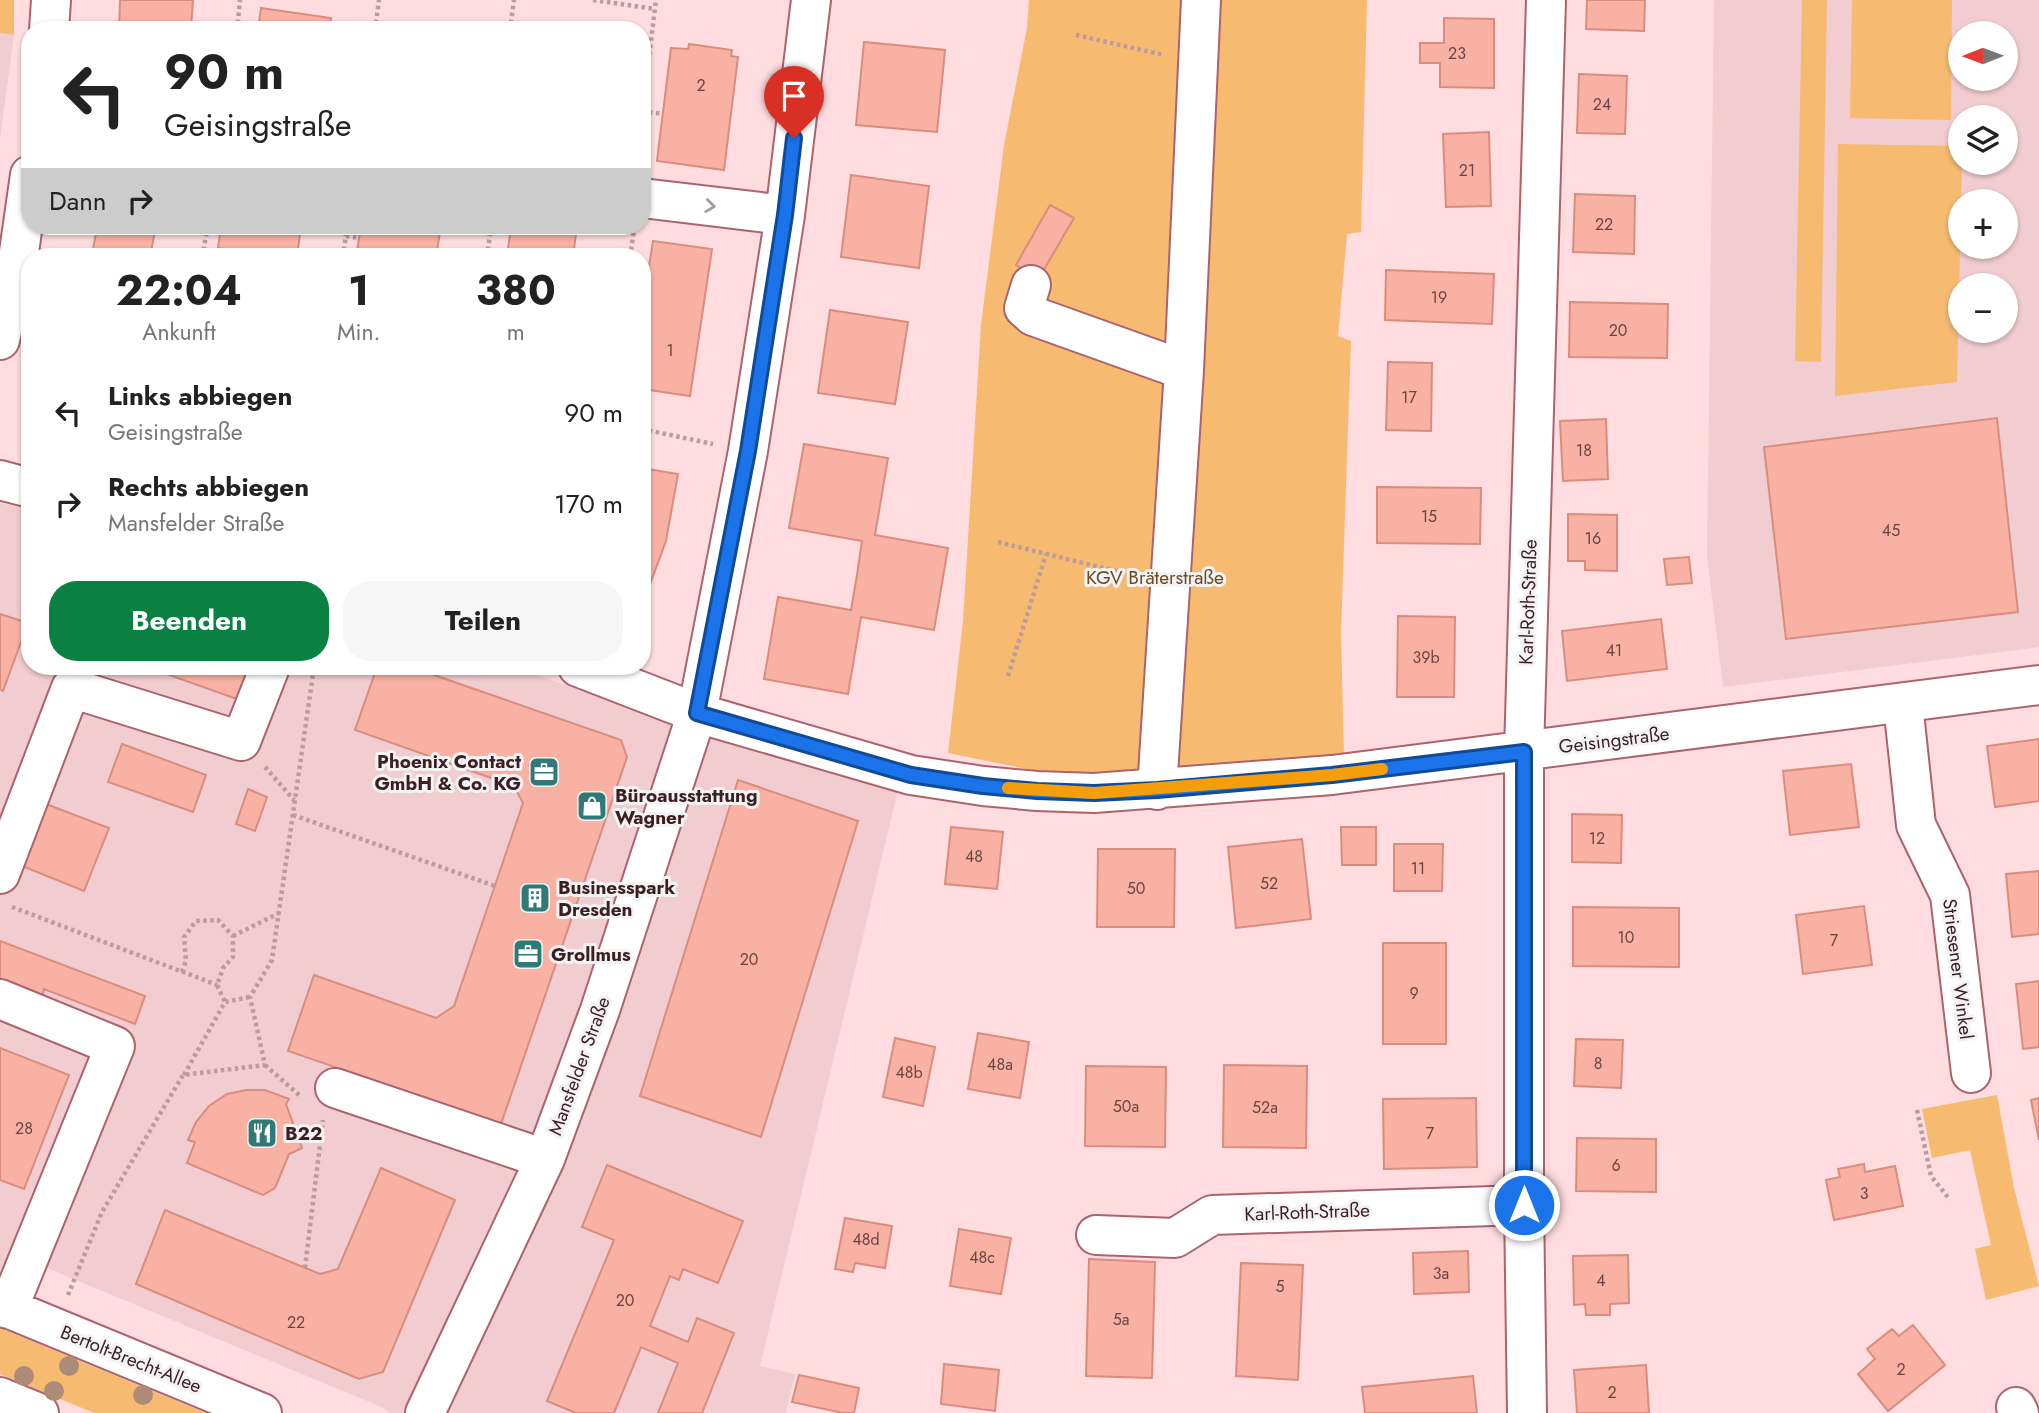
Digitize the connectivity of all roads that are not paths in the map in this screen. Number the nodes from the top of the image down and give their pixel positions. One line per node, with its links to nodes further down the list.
1 (51, 0): 5 (street)
2 (811, 0): 7 (street, Mansfelder Straße)
3 (1201, 0): 11 (street)
4 (1546, 0): 19 (street, Karl-Roth-Straße)
5 (50, 21)
6 (651, 199): 7 (street, one-way to 7)
7 (785, 215): 18 (street, Mansfelder Straße)
8 (21, 235): 10 (street)
9 (1031, 285): 11 (street)
10 (0, 340)
11 (1184, 370): 20 (street)
12 (0, 480): 13 (street)
13 (21, 486)
14 (267, 675): 21 (street)
15 (599, 675): 18 (street, Geisingstraße)
16 (2039, 685): 17 (street, Geisingstraße)
17 (1903, 704): 19 (street, Geisingstraße); 23 (street, Striesener Winkel)
18 (697, 713): 20 (street, Geisingstraße); 25 (street, Mansfelder Straße)
19 (1524, 752): 20 (street, Geisingstraße); 26 (street, Karl-Roth-Straße)
20 (1157, 790)
21 (0, 874)
22 (0, 999): 28 (street)
23 (1971, 1073)
24 (321, 1101): 25 (street)
25 (545, 1159): 32 (street, Mansfelder Straße)
26 (1524, 1205): 27 (street, Karl-Roth-Straße); 33 (street, Karl-Roth-Straße)
27 (1096, 1235)
28 (4, 1307): 31 (street, Bertolt-Brecht-Allee)
29 (0, 1397): 30 (street)
30 (39, 1413)
31 (262, 1413)
32 (425, 1413)
33 (1527, 1413)

